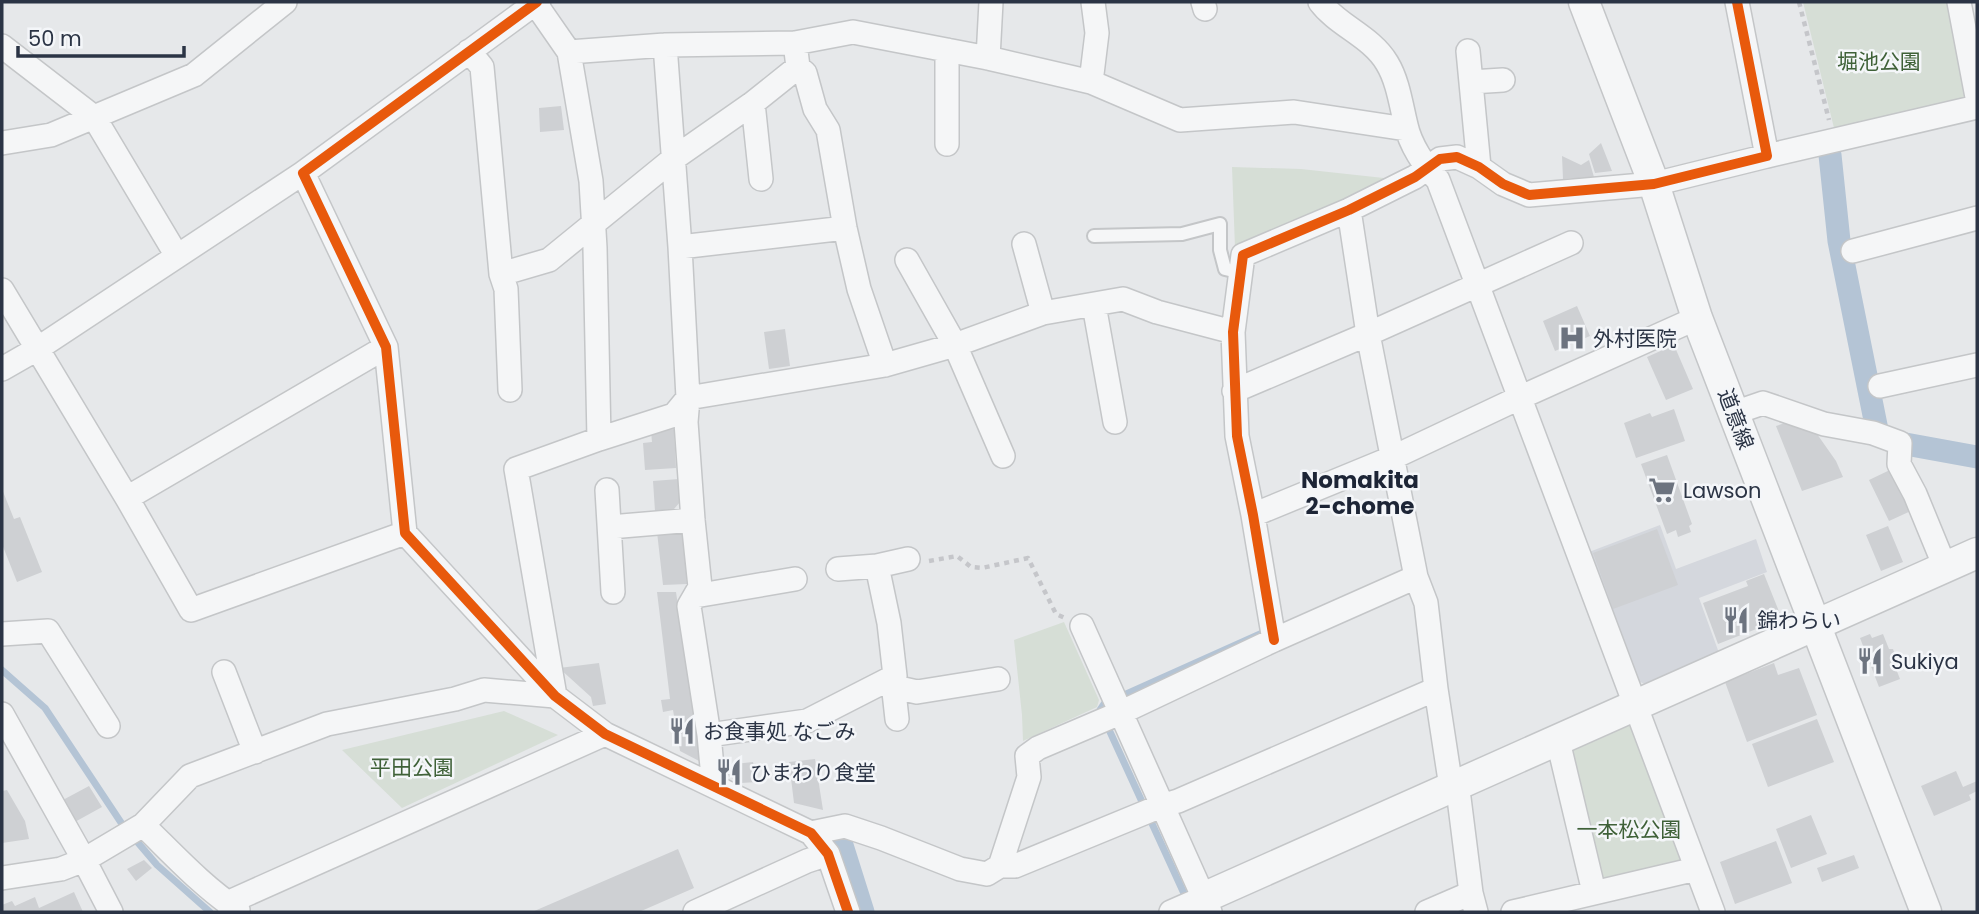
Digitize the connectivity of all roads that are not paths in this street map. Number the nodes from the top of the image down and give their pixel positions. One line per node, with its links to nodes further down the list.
1 (285, 2): 24 (street)
2 (536, 2): 13 (street); 15 (street)
3 (991, 2): 16 (street)
4 (1093, 2): 19 (street)
5 (1320, 2): 25 (street)
6 (1584, 2): 34 (street, 道意線)
7 (1737, 2): 28 (street)
8 (1962, 2): 21 (street)
9 (795, 43): 10 (street); 12 (street); 17 (street)
10 (665, 45): 15 (street); 29 (street)
11 (2, 46): 24 (street)
12 (947, 50): 16 (street); 27 (street)
13 (469, 51): 32 (street); 47 (street)
14 (1468, 51): 20 (street)
15 (569, 52): 37 (street)
16 (988, 58): 19 (street)
17 (798, 67): 22 (street); 38 (street)
18 (1503, 80): 20 (street)
19 (1091, 82): 25 (street)
20 (1471, 82): 30 (street)
21 (1977, 97)
22 (754, 103): 29 (street); 33 (street)
23 (1977, 107): 28 (street)
24 (94, 117): 26 (street); 44 (street)
25 (1406, 129): 31 (street)
26 (2, 143)
27 (947, 144)
28 (1767, 156): 34 (street)
29 (673, 159): 37 (street); 42 (street)
30 (1479, 167): 31 (street); 34 (street)
31 (1427, 169): 35 (street); 48 (street)
32 (303, 173): 44 (street); 56 (street)
33 (761, 179)
34 (1654, 184): 52 (street, 道意線)
35 (1349, 210): 46 (street); 54 (street)
36 (1977, 218): 43 (street)
37 (594, 222): 47 (street); 68 (street)
38 (845, 228): 42 (street); 58 (street)
39 (1094, 236): 46 (lane)
40 (1571, 243): 48 (street)
41 (1024, 244): 51 (street)
42 (680, 247): 64 (street)
43 (1853, 251)
44 (177, 256): 57 (street)
45 (907, 260): 55 (street)
46 (1242, 273): 53 (street)
47 (501, 274): 62 (street)
48 (1476, 286): 54 (street); 65 (street)
49 (2, 290): 57 (street)
50 (1094, 305): 51 (street); 53 (street); 67 (street)
51 (1043, 313): 55 (street)
52 (1697, 318): 65 (street); 66 (street, 道意線)
53 (1233, 332): 63 (street)
54 (1368, 334): 63 (street); 70 (street)
55 (955, 345): 58 (street); 69 (street)
56 (386, 347): 72 (street); 76 (street)
57 (37, 349): 60 (street); 72 (street)
58 (884, 365): 64 (street)
59 (1977, 365): 61 (street)
60 (2, 369)
61 (1880, 386)
62 (510, 390)
63 (1234, 391): 73 (street)
64 (688, 398): 68 (street); 74 (street)
65 (1519, 398): 70 (street); 95 (street)
66 (1734, 413): 80 (street); 86 (street, 道意線)
67 (1115, 422)
68 (599, 439): 94 (street)
69 (1003, 456)
70 (1394, 457): 73 (street); 82 (street)
71 (607, 490): 75 (street)
72 (127, 498): 76 (street)
73 (1253, 515): 89 (street)
74 (693, 520): 75 (street); 85 (street)
75 (610, 527): 84 (street)
76 (405, 533): 94 (street)
77 (1977, 553): 80 (street)
78 (908, 559): 79 (street)
79 (877, 566): 81 (street); 92 (street)
80 (1945, 567): 86 (street)
81 (838, 569)
82 (1416, 577): 89 (street); 93 (street)
83 (795, 579): 85 (street)
84 (613, 593)
85 (695, 596): 101 (street)
86 (1816, 624): 95 (street); 125 (street, 道意線)
87 (1082, 626): 96 (street)
88 (2, 634): 99 (street)
89 (1274, 640): 96 (street)
90 (225, 672): 103 (street)
91 (998, 679): 92 (street)
92 (891, 681): 98 (street); 101 (street)
93 (1436, 689): 105 (street); 106 (street)
94 (555, 696): 100 (street); 103 (street)
95 (1636, 705): 102 (street); 112 (street)
96 (1120, 713): 106 (street); 111 (street)
97 (2, 714): 110 (street)
98 (897, 719)
99 (108, 726)
100 (605, 734): 104 (street); 117 (street)
101 (709, 735): 104 (street)
102 (1558, 741): 105 (street); 114 (street)
103 (254, 751): 107 (street)
104 (709, 783): 108 (street)
105 (1451, 787): 115 (street); 116 (street)
106 (1161, 806): 111 (street); 116 (street)
107 (143, 825): 110 (street); 117 (street)
108 (811, 832): 109 (street); 111 (street)
109 (828, 854): 119 (street); 120 (street)
110 (85, 860): 113 (street); 118 (street)
111 (1000, 866)
112 (1696, 869): 114 (street); 124 (street)
113 (2, 878)
114 (1594, 892): 123 (street)
115 (1474, 903): 122 (street)
116 (1206, 905): 121 (street)
117 (234, 908)
118 (111, 912)
119 (695, 912)
120 (848, 912)
121 (1171, 912)
122 (1427, 912)
123 (1513, 912)
124 (1713, 912)
125 (1926, 912)

